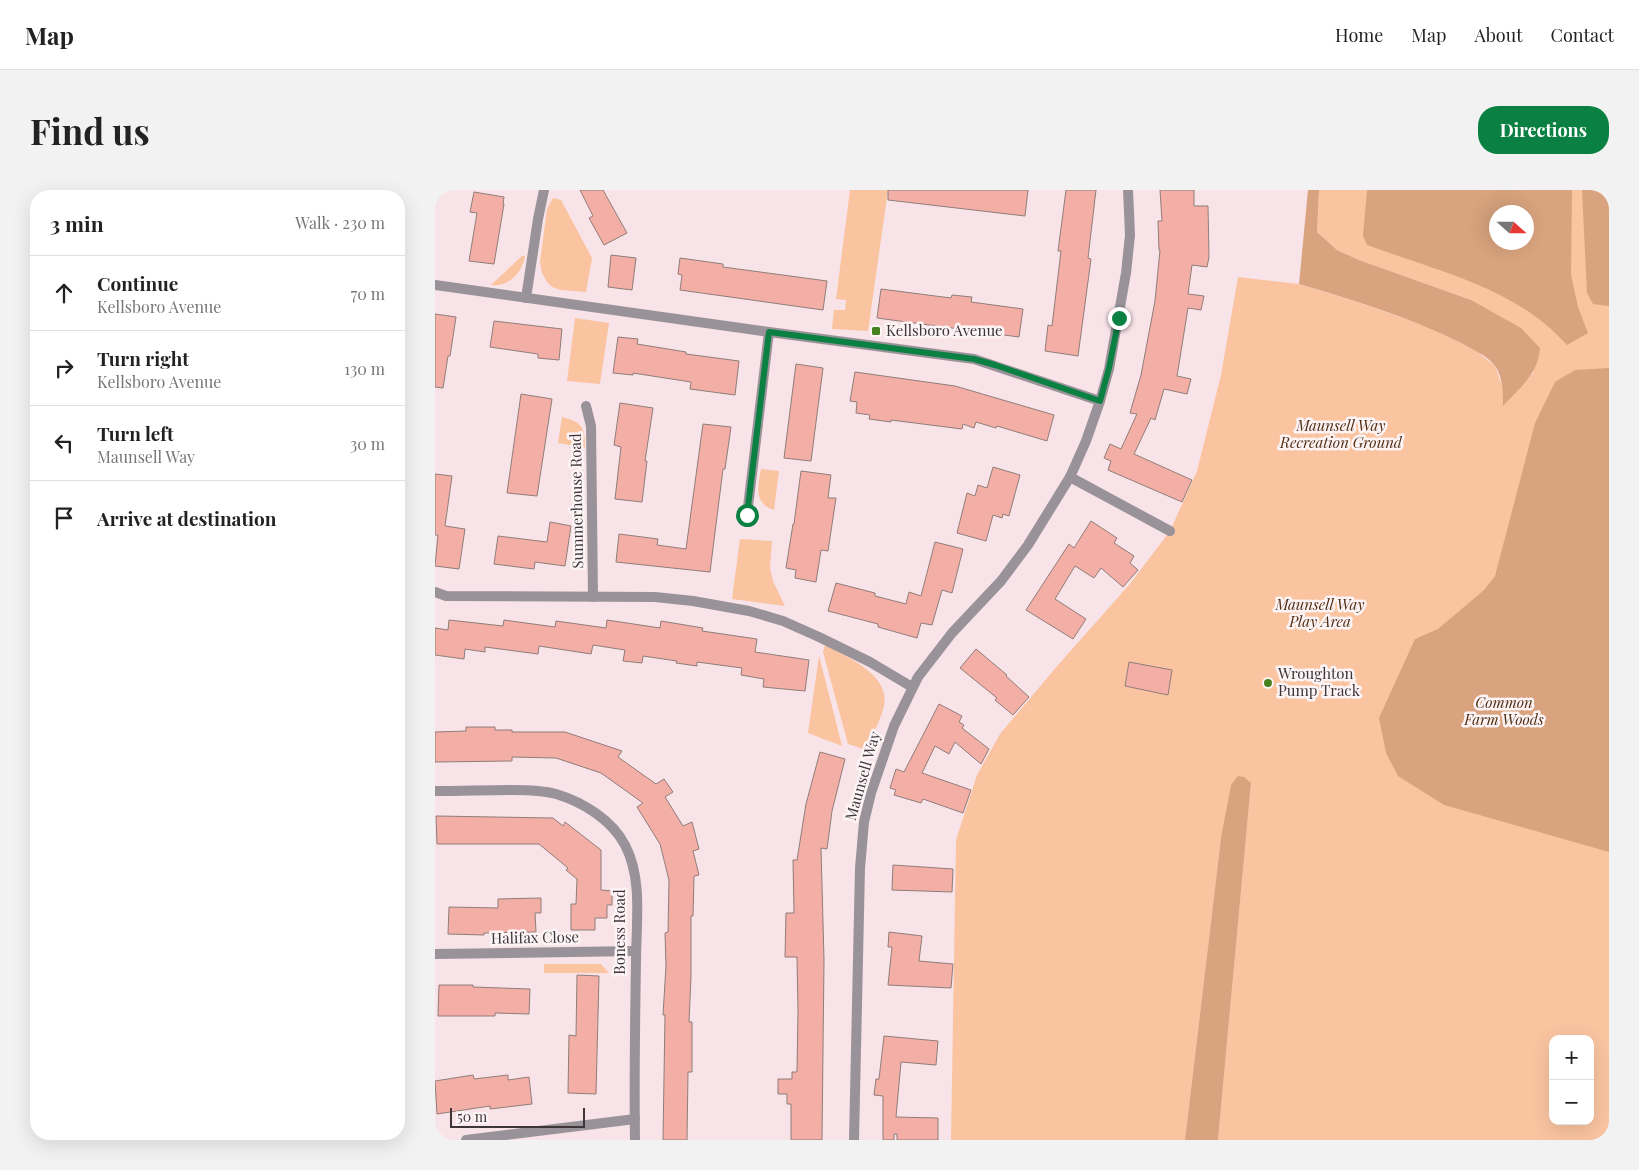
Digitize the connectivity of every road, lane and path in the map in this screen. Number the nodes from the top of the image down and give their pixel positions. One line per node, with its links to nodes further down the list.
1 (544, 190): 4 (street)
2 (1128, 190): 6 (street, Maunsell Way)
3 (435, 285): 4 (street)
4 (526, 298): 5 (street)
5 (769, 332): 6 (street); 9 (street)
6 (1100, 401): 8 (street, Maunsell Way)
7 (587, 406): 12 (street, Summerhouse Road)
8 (1070, 477): 10 (street); 13 (street, Maunsell Way)
9 (747, 515)
10 (1170, 531)
11 (435, 592): 12 (street)
12 (593, 597): 13 (street)
13 (912, 687): 20 (street, Maunsell Way)
14 (435, 791): 15 (street, Boness Road)
15 (635, 951): 16 (street, Halifax Close); 17 (street, Boness Road)
16 (435, 954)
17 (635, 1119): 18 (street); 19 (street, Boness Road)
18 (466, 1140)
19 (635, 1140)
20 (854, 1140)

